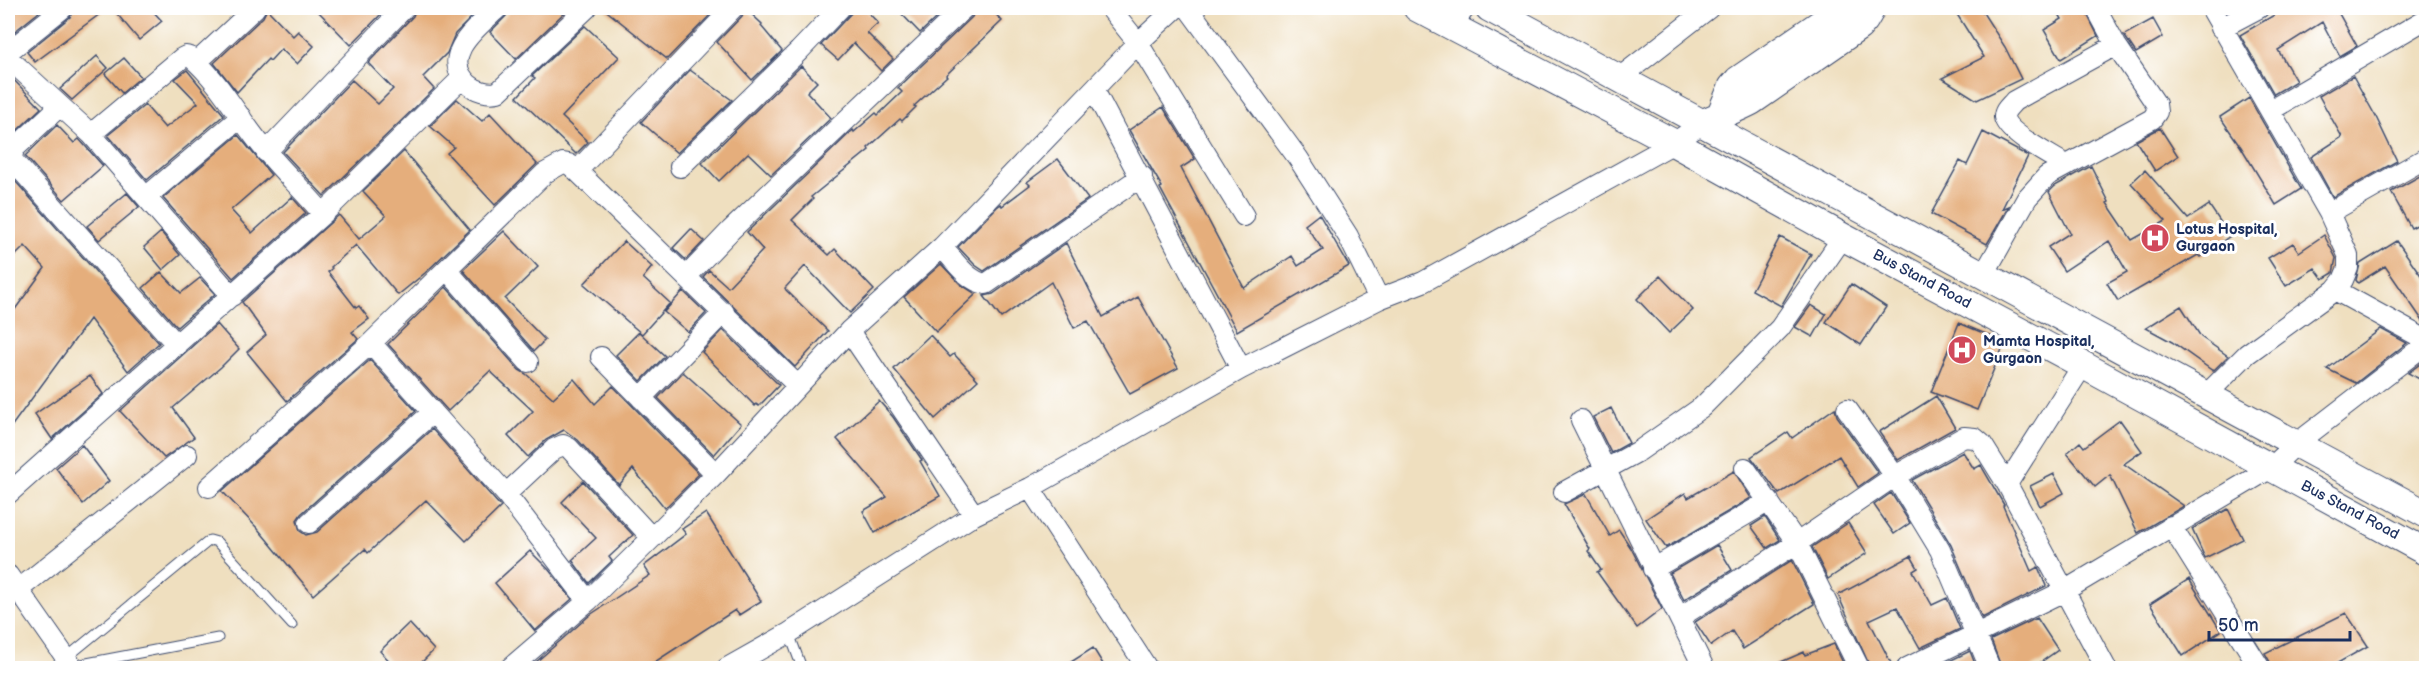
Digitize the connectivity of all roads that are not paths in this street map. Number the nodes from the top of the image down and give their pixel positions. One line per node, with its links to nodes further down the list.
1 (63, 8): 25 (street)
2 (255, 8): 27 (street)
3 (404, 8): 37 (street)
4 (498, 8): 28 (street)
5 (587, 8): 28 (street)
6 (733, 8): 41 (street)
7 (840, 8): 40 (street)
8 (964, 8): 51 (street)
9 (1110, 8): 23 (street)
10 (1176, 8): 23 (street)
11 (1188, 8): 54 (street)
12 (1417, 8): 20 (street, Bus Stand Road)
13 (1489, 8): 29 (street, Bus Stand Road)
14 (1709, 8): 29 (street)
15 (1843, 8): 34 (street)
16 (1872, 8): 34 (street)
17 (2096, 8): 24 (street)
18 (2211, 8): 22 (street)
19 (2259, 8): 22 (street)
20 (1458, 16): 36 (street, Bus Stand Road)
21 (2427, 19): 32 (street)
22 (2221, 28): 32 (street)
23 (1138, 43): 30 (street); 46 (street)
24 (2116, 45): 39 (street); 39 (street)
25 (8, 52)
26 (8, 58): 31 (street)
27 (196, 62): 33 (street); 35 (street)
28 (462, 78): 45 (street)
29 (1618, 79): 34 (street, Bus Stand Road)
30 (1094, 90): 42 (street); 48 (street)
31 (60, 105): 35 (street); 59 (street)
32 (2271, 110): 44 (street)
33 (241, 117): 37 (street); 43 (street)
34 (1711, 118): 36 (street); 50 (street, Bus Stand Road)
35 (91, 134): 43 (street)
36 (1674, 143): 47 (street, Bus Stand Road); 54 (street)
37 (266, 152): 45 (street)
38 (2427, 158): 44 (street)
39 (2067, 165): 50 (street)
40 (680, 167)
41 (577, 171): 49 (street); 51 (street)
42 (1142, 177): 48 (street); 63 (street)
43 (146, 197): 53 (street)
44 (2329, 213): 52 (street)
45 (323, 214): 53 (street)
46 (1244, 216)
47 (1843, 237): 62 (street, Bus Stand Road); 74 (street)
48 (942, 247): 56 (street)
49 (447, 270): 58 (street); 61 (street)
50 (1983, 276): 65 (street, Bus Stand Road)
51 (686, 277): 55 (street)
52 (2335, 290): 57 (street); 65 (street)
53 (232, 296): 59 (street)
54 (1379, 299): 63 (street)
55 (724, 312): 64 (street); 66 (street)
56 (849, 331): 64 (street); 85 (street)
57 (2427, 342): 70 (street)
58 (371, 343): 68 (street); 78 (street)
59 (177, 345): 81 (street)
60 (601, 357): 66 (street)
61 (528, 362)
62 (2083, 365): 73 (street, Bus Stand Road); 77 (street)
63 (1241, 369): 79 (street)
64 (797, 385): 75 (street)
65 (2206, 395): 70 (street, Bus Stand Road)
66 (641, 398): 75 (street)
67 (1847, 409): 76 (street)
68 (433, 412): 82 (street); 86 (street)
69 (1581, 420): 74 (street)
70 (2296, 444): 73 (street); 84 (street, Bus Stand Road)
71 (187, 455): 92 (street)
72 (1745, 468): 83 (street)
73 (2271, 468): 87 (street); 90 (street, Bus Stand Road)
74 (1605, 469): 80 (street); 91 (street)
75 (716, 474): 88 (street)
76 (1895, 476): 77 (street); 89 (street); 98 (street)
77 (2007, 484): 93 (street)
78 (209, 487)
79 (1030, 488): 85 (street); 104 (street)
80 (1564, 492)
81 (8, 494)
82 (506, 494): 88 (street); 94 (street)
83 (1769, 501): 89 (street); 91 (street)
84 (2427, 514)
85 (974, 515): 97 (street)
86 (309, 523)
87 (2171, 526): 93 (street); 110 (street)
88 (652, 538): 94 (street)
89 (1797, 543): 95 (street); 106 (street)
90 (2427, 552)
91 (1653, 569): 95 (street)
92 (13, 582): 100 (street)
93 (2064, 591): 98 (street); 109 (street)
94 (588, 601): 101 (street)
95 (1680, 617): 105 (street)
96 (292, 624): 100 (lane)
97 (789, 633): 102 (street); 103 (lane)
98 (1976, 635): 107 (street); 108 (street)
99 (218, 638): 100 (lane)
100 (70, 664)
101 (510, 669)
102 (727, 669)
103 (802, 669)
104 (1147, 669)
105 (1704, 669)
106 (1858, 669)
107 (1906, 669)
108 (1990, 669)
109 (2106, 669)
110 (2260, 669)

